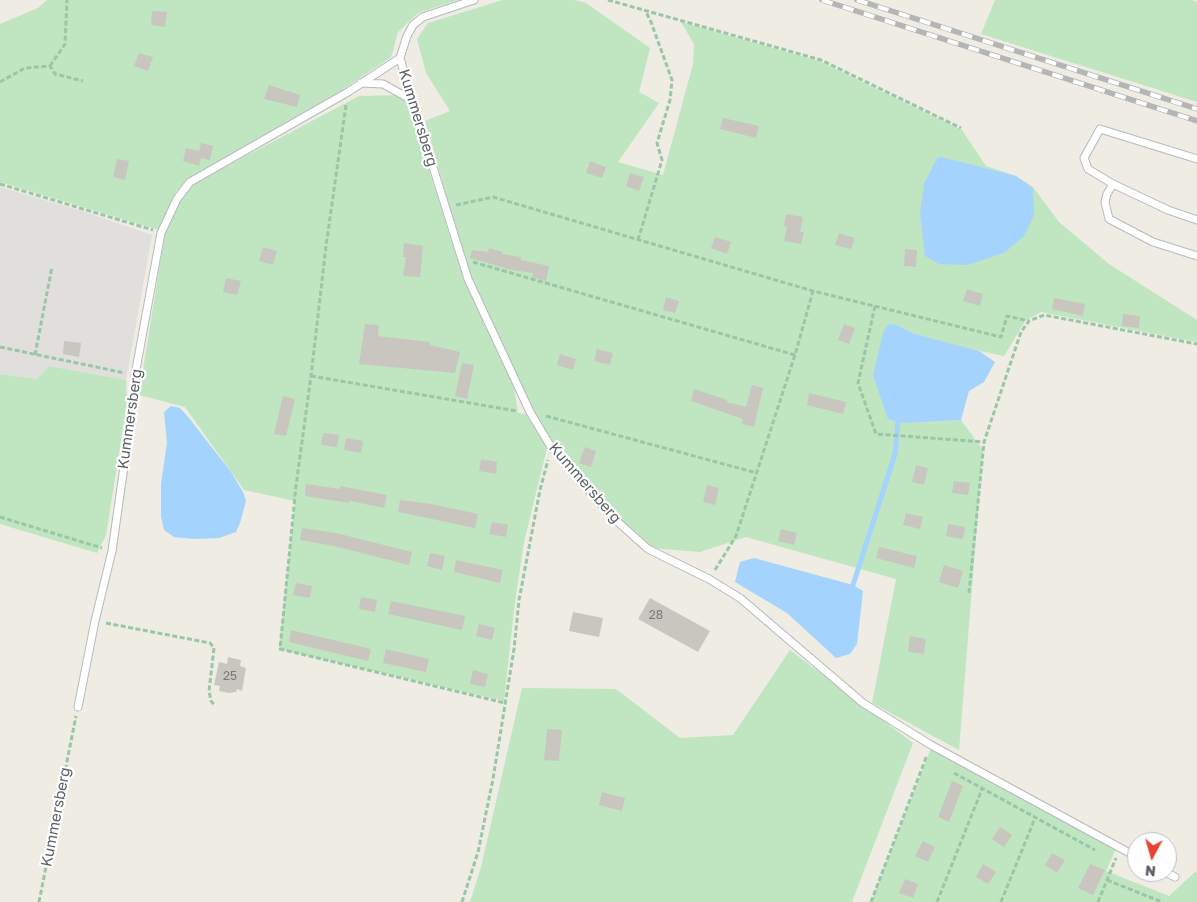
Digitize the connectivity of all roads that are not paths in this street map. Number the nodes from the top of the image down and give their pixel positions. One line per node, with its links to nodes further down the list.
1 (474, 0): 2 (lane, Kummersberg)
2 (400, 58): 3 (lane, Kummersberg); 4 (lane, Kummersberg)
3 (361, 83): 4 (lane); 9 (lane, Kummersberg)
4 (412, 100): 10 (lane, Kummersberg)
5 (1197, 159): 6 (lane)
6 (1113, 184): 7 (lane); 8 (lane)
7 (1197, 220)
8 (1197, 256)
9 (78, 708)
10 (1127, 852)

